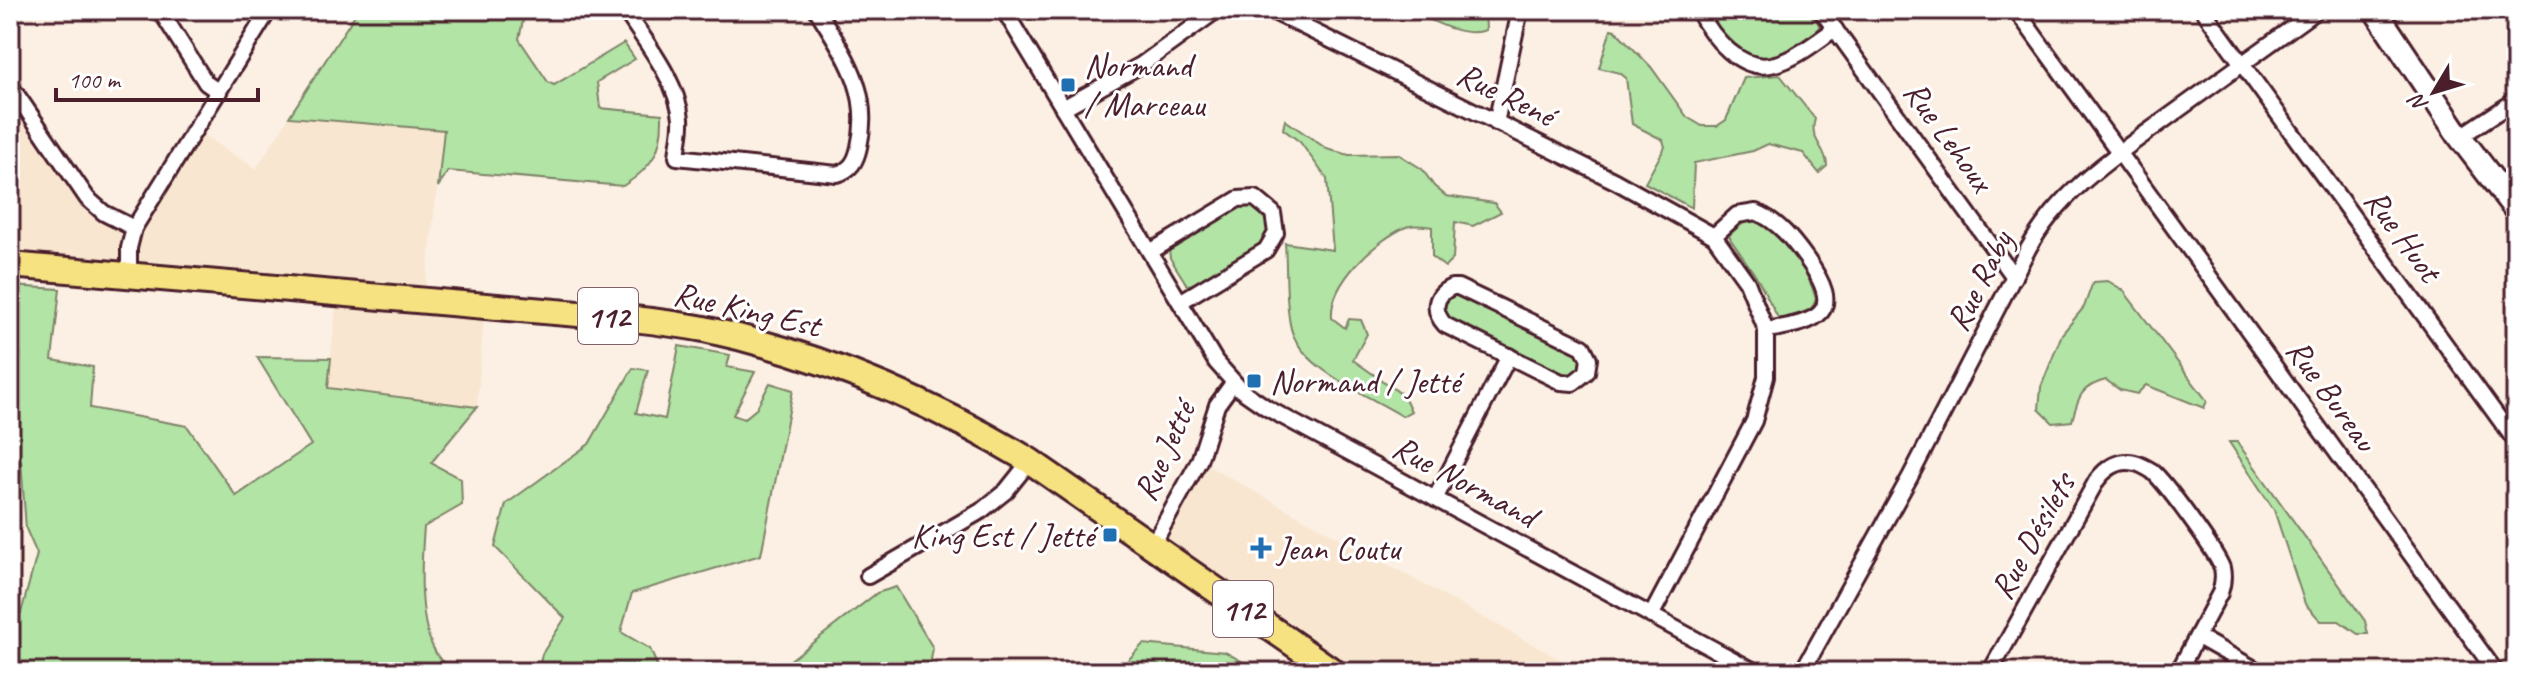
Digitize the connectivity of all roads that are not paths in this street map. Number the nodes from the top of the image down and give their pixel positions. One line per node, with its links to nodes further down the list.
1 (160, 10): 18 (street)
2 (269, 10): 18 (street)
3 (625, 10): 4 (street)
4 (817, 10)
5 (1004, 10): 20 (street, Rue Normand)
6 (1217, 10): 20 (street)
7 (1270, 10): 21 (street, Rue René)
8 (1520, 10): 21 (street)
9 (1698, 10): 15 (street)
10 (1821, 10): 15 (street, Rue Lehoux)
11 (2016, 10): 23 (street, Rue Bureau)
12 (2203, 10): 16 (street, Rue Huot)
13 (2317, 10): 16 (street, Rue Raby)
14 (2375, 10): 22 (street)
15 (1835, 29): 30 (street, Rue Lehoux)
16 (2242, 64): 23 (street, Rue Raby); 35 (street, Rue Huot)
17 (10, 85): 25 (street)
18 (219, 92): 25 (street)
19 (2516, 100): 22 (street)
20 (1063, 108): 27 (street, Rue Normand)
21 (1496, 123): 26 (street, Rue René)
22 (2460, 137): 24 (street)
23 (2119, 153): 30 (street, Rue Raby); 48 (street, Rue Bureau)
24 (2516, 210)
25 (134, 228): 29 (street)
26 (1714, 236): 32 (street, Rue René); 32 (street)
27 (1150, 252): 31 (street, Rue Normand); 31 (street)
28 (10, 265): 29 (main road, Rue King Est / 112)
29 (129, 275): 36 (main road, Rue King Est / 112)
30 (2014, 277): 44 (street, Rue Raby)
31 (1180, 302): 34 (street, Rue Normand)
32 (1766, 330): 40 (street, Rue René)
33 (1509, 356): 33 (street); 37 (street)
34 (1233, 383): 37 (street, Rue Normand); 38 (street, Rue Jetté)
35 (2516, 442)
36 (1030, 461): 38 (main road, Rue King Est / 112); 39 (street)
37 (1435, 499): 40 (street, Rue Normand)
38 (1152, 546): 42 (main road, Rue King Est / 112)
39 (868, 576)
40 (1651, 616): 43 (street, Rue Normand)
41 (2198, 637): 45 (street, Rue Désilets); 46 (street, Rue Désilets); 47 (street)
42 (1334, 672)
43 (1756, 672)
44 (1802, 672)
45 (1990, 672)
46 (2178, 672)
47 (2260, 672)
48 (2496, 672)

